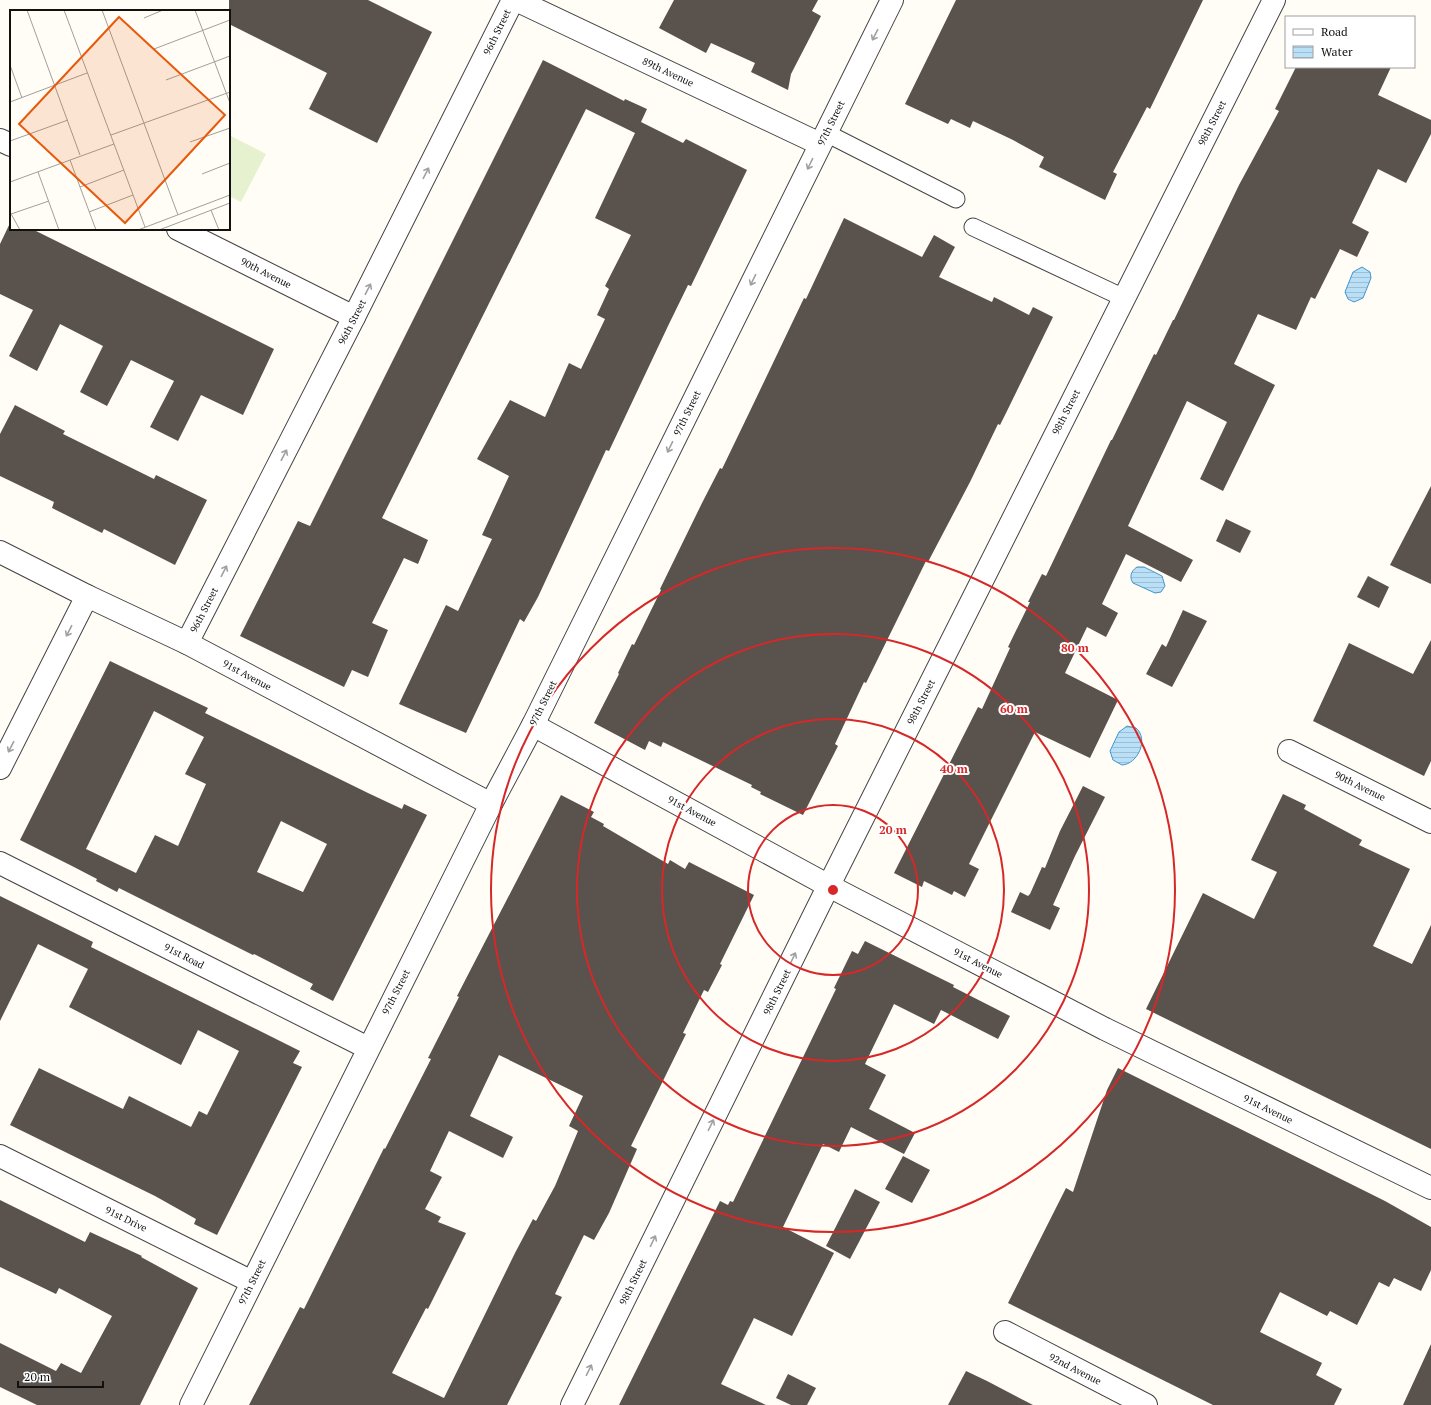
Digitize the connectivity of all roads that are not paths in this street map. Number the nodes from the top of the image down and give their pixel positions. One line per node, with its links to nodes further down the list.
1 (513, 0): 12 (street, 96th Street, one-way to 1)
2 (516, 0): 5 (street, 89th Avenue)
3 (892, 0): 5 (street, 97th Street, one-way to 5)
4 (1274, 0): 11 (street, 98th Street)
5 (823, 138): 8 (lane); 16 (street, 97th Street, one-way to 16)
6 (0, 140): 7 (street)
7 (10, 145)
8 (956, 199)
9 (973, 227): 11 (lane)
10 (180, 230): 12 (street, 90th Avenue)
11 (1124, 298): 22 (street, 98th Street)
12 (354, 317): 15 (street, 96th Street, one-way to 12)
13 (0, 552): 14 (street, 91st Avenue)
14 (87, 596): 15 (street, 91st Avenue); 18 (street, one-way to 18)
15 (187, 643): 19 (street, 91st Avenue)
16 (533, 725): 19 (street, 97th Street); 22 (street, 91st Avenue)
17 (1289, 751): 20 (street, 90th Avenue)
18 (0, 768)
19 (491, 804): 23 (street, 97th Street)
20 (1431, 822)
21 (0, 863): 23 (street, 91st Road)
22 (829, 886): 25 (street, 91st Avenue); 29 (street, 98th Street, one-way to 22)
23 (368, 1048): 26 (street, 97th Street)
24 (0, 1156): 26 (street, 91st Drive)
25 (1431, 1188)
26 (252, 1282): 28 (street, 97th Street)
27 (1005, 1332): 30 (street, 92nd Avenue)
28 (191, 1405)
29 (572, 1405)
30 (1146, 1405)

